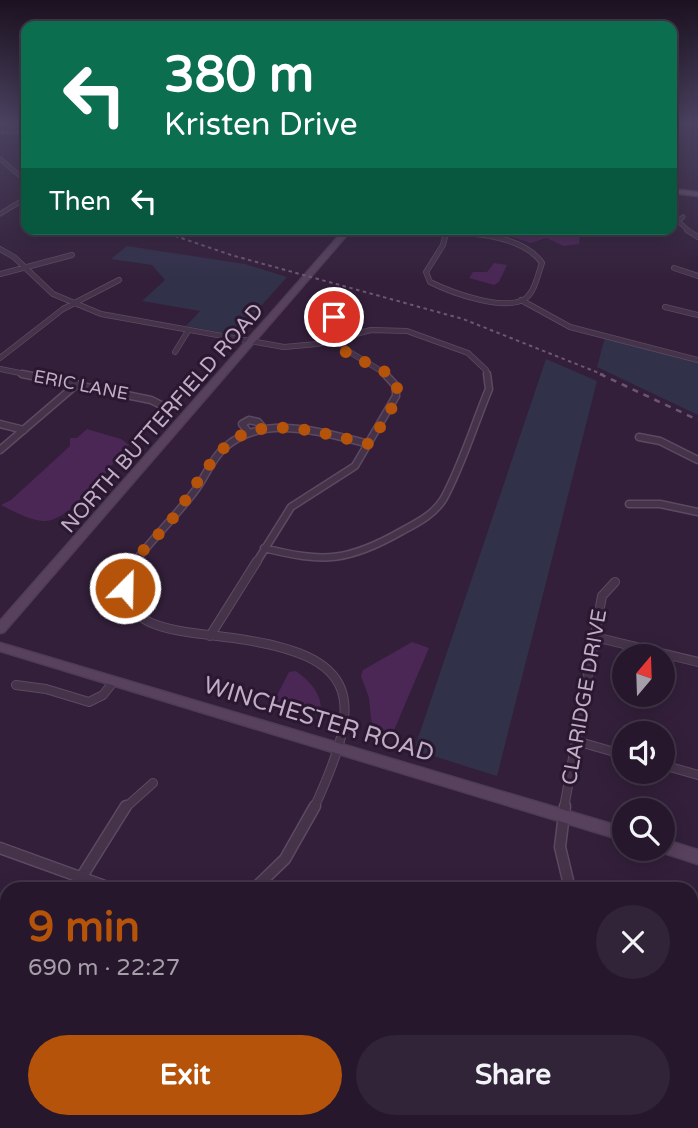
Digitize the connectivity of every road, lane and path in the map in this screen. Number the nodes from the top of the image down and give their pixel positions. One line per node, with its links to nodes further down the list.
1 (677, 190): 2 (main road)
2 (698, 192)
3 (21, 201): 4 (street)
4 (18, 203): 5 (street); 6 (street)
5 (21, 203)
6 (0, 214)
7 (683, 217): 11 (street)
8 (344, 235): 26 (main road, NORTH BUTTERFIELD ROAD)
9 (446, 235): 19 (street)
10 (462, 235): 19 (street)
11 (698, 237)
12 (0, 249): 14 (street)
13 (72, 255): 14 (street)
14 (24, 268): 16 (street); 20 (street)
15 (674, 268): 17 (street)
16 (0, 274)
17 (698, 276)
18 (119, 280): 20 (street)
19 (521, 300): 29 (street)
20 (71, 304): 24 (street); 28 (street)
21 (665, 307): 23 (street)
22 (336, 312): 25 (street)
23 (698, 315)
24 (188, 331): 26 (street); 27 (street)
25 (335, 339): 26 (street); 38 (street); 43 (street)
26 (251, 342): 45 (main road, NORTH BUTTERFIELD ROAD)
27 (175, 352)
28 (0, 358)
29 (698, 360)
30 (0, 369): 31 (street, ERIC LANE)
31 (76, 384): 32 (street, ERIC LANE); 35 (street)
32 (161, 405)
33 (0, 424): 35 (street)
34 (264, 429): 36 (street); 36 (street); 38 (street)
35 (24, 430): 39 (street)
36 (249, 433): 46 (street)
37 (639, 437): 40 (street)
38 (369, 444): 43 (street)
39 (0, 450)
40 (698, 460)
41 (629, 504): 42 (street)
42 (698, 512)
43 (264, 548): 46 (street)
44 (615, 582): 47 (street, CLARIDGE DRIVE)
45 (0, 629)
46 (210, 636): 53 (street)
47 (595, 637): 49 (street); 52 (street, CLARIDGE DRIVE)
48 (0, 647): 50 (main road, WINCHESTER ROAD)
49 (698, 662)
50 (114, 681): 51 (street); 53 (main road, WINCHESTER ROAD)
51 (16, 685)
52 (576, 741): 54 (street); 58 (street, CLARIDGE DRIVE)
53 (338, 748): 58 (main road, WINCHESTER ROAD); 66 (street)
54 (612, 751)
55 (675, 768): 56 (street)
56 (698, 775)
57 (153, 783): 63 (street)
58 (563, 816): 59 (main road, WINCHESTER ROAD); 67 (street, CLARIDGE DRIVE)
59 (612, 831)
60 (0, 848): 63 (street)
61 (675, 850): 62 (main road)
62 (698, 857)
63 (81, 877): 64 (street); 65 (street)
64 (78, 882)
65 (94, 882)
66 (263, 882)
67 (568, 882)

